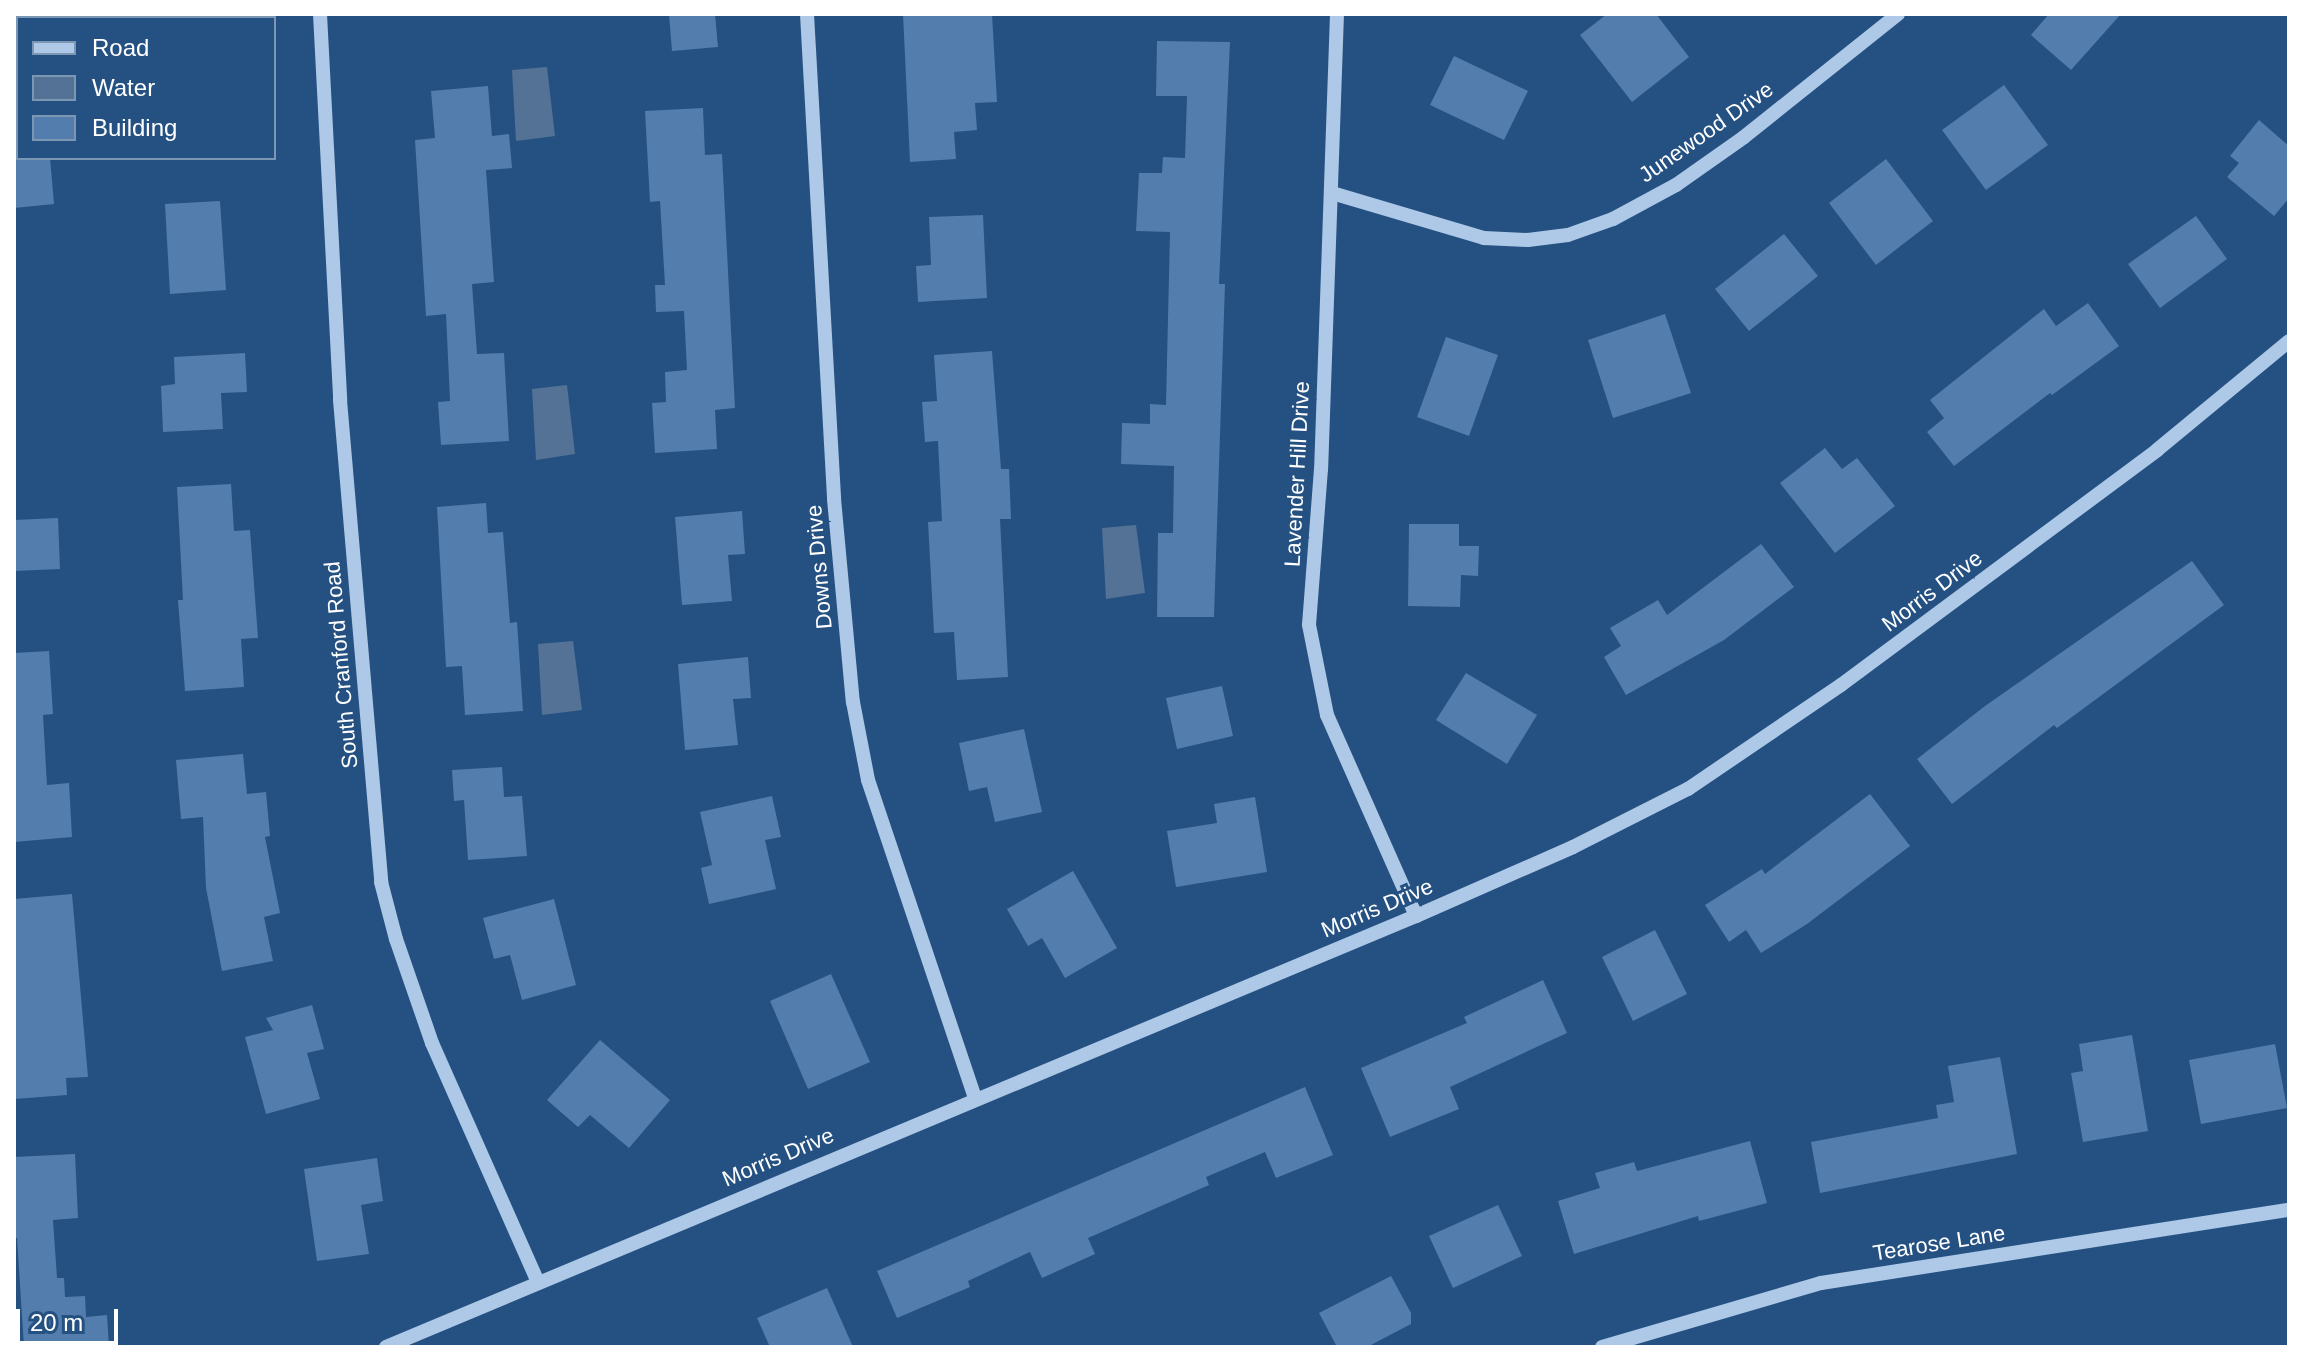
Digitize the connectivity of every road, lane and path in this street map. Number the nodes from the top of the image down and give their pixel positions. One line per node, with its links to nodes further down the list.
1 (320, 14): 10 (street, South Cranford Road)
2 (807, 14): 8 (street, Downs Drive)
3 (1337, 14): 5 (street, Lavender Hill Drive)
4 (1898, 14): 5 (street, Junewood Drive)
5 (1332, 193): 7 (street, Lavender Hill Drive)
6 (2289, 341): 7 (street, Morris Drive)
7 (1416, 916): 8 (street, Morris Drive)
8 (975, 1098): 10 (street, Morris Drive)
9 (2289, 1210): 12 (street, Tearose Lane)
10 (538, 1282): 11 (street, Morris Drive)
11 (386, 1347)
12 (1602, 1347)

